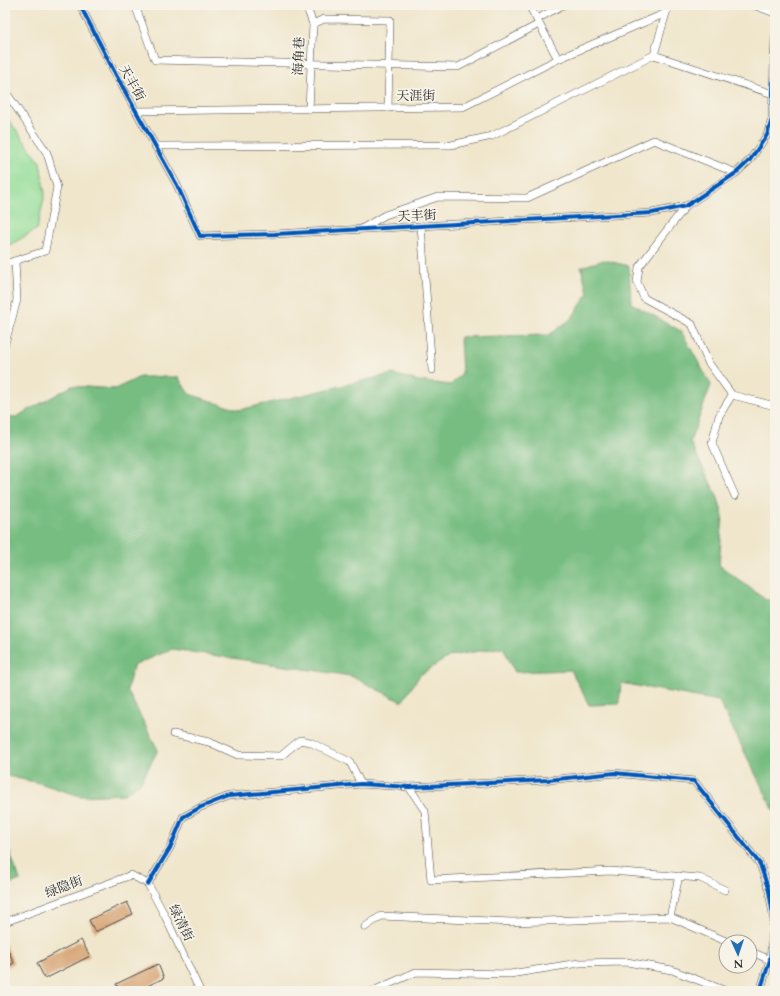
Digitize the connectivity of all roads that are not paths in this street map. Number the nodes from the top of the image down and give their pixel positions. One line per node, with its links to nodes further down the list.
1 (80, 5): 21 (street, 天丰街)
2 (135, 5): 15 (street)
3 (306, 5): 11 (street, 海角巷)
4 (529, 5): 10 (street)
5 (563, 5): 10 (street)
6 (670, 5): 8 (street)
7 (753, 5): 9 (street)
8 (666, 13): 13 (street); 14 (street, 天涯街)
9 (775, 13)
10 (538, 22): 14 (street); 16 (street)
11 (313, 24): 15 (street, 海角巷); 16 (street)
12 (775, 37): 17 (street, 天丰街)
13 (654, 55): 17 (street); 22 (street)
14 (558, 59): 19 (street, 天涯街)
15 (312, 64): 16 (street); 20 (street, 海角巷)
16 (390, 66): 19 (street)
17 (773, 94): 23 (street, 天丰街)
18 (8, 95): 27 (street)
19 (388, 108): 20 (street, 天涯街)
20 (309, 109): 21 (street, 天涯街)
21 (136, 110): 22 (street, 天丰街)
22 (155, 146): 26 (street, 天丰街)
23 (736, 173): 24 (street, 天丰街); 26 (street)
24 (686, 206): 25 (street, 天丰街); 31 (street)
25 (421, 226): 26 (street, 天丰街); 30 (street)
26 (361, 229)
27 (15, 261): 28 (street); 29 (street)
28 (5, 264)
29 (5, 342)
30 (432, 370)
31 (732, 395): 32 (street); 33 (street)
32 (775, 404)
33 (735, 496)
34 (174, 734): 35 (street)
35 (361, 784): 36 (street); 38 (street)
36 (409, 787): 37 (street); 45 (street)
37 (679, 876): 39 (street); 40 (street)
38 (148, 884): 41 (street, 绿隐街); 46 (street, 绿清街)
39 (725, 890)
40 (670, 917): 42 (street); 43 (street)
41 (5, 922)
42 (364, 927)
43 (718, 938)
44 (758, 955): 45 (street)
45 (770, 960): 49 (street)
46 (200, 991)
47 (373, 991): 48 (street)
48 (726, 991)
49 (760, 991)

